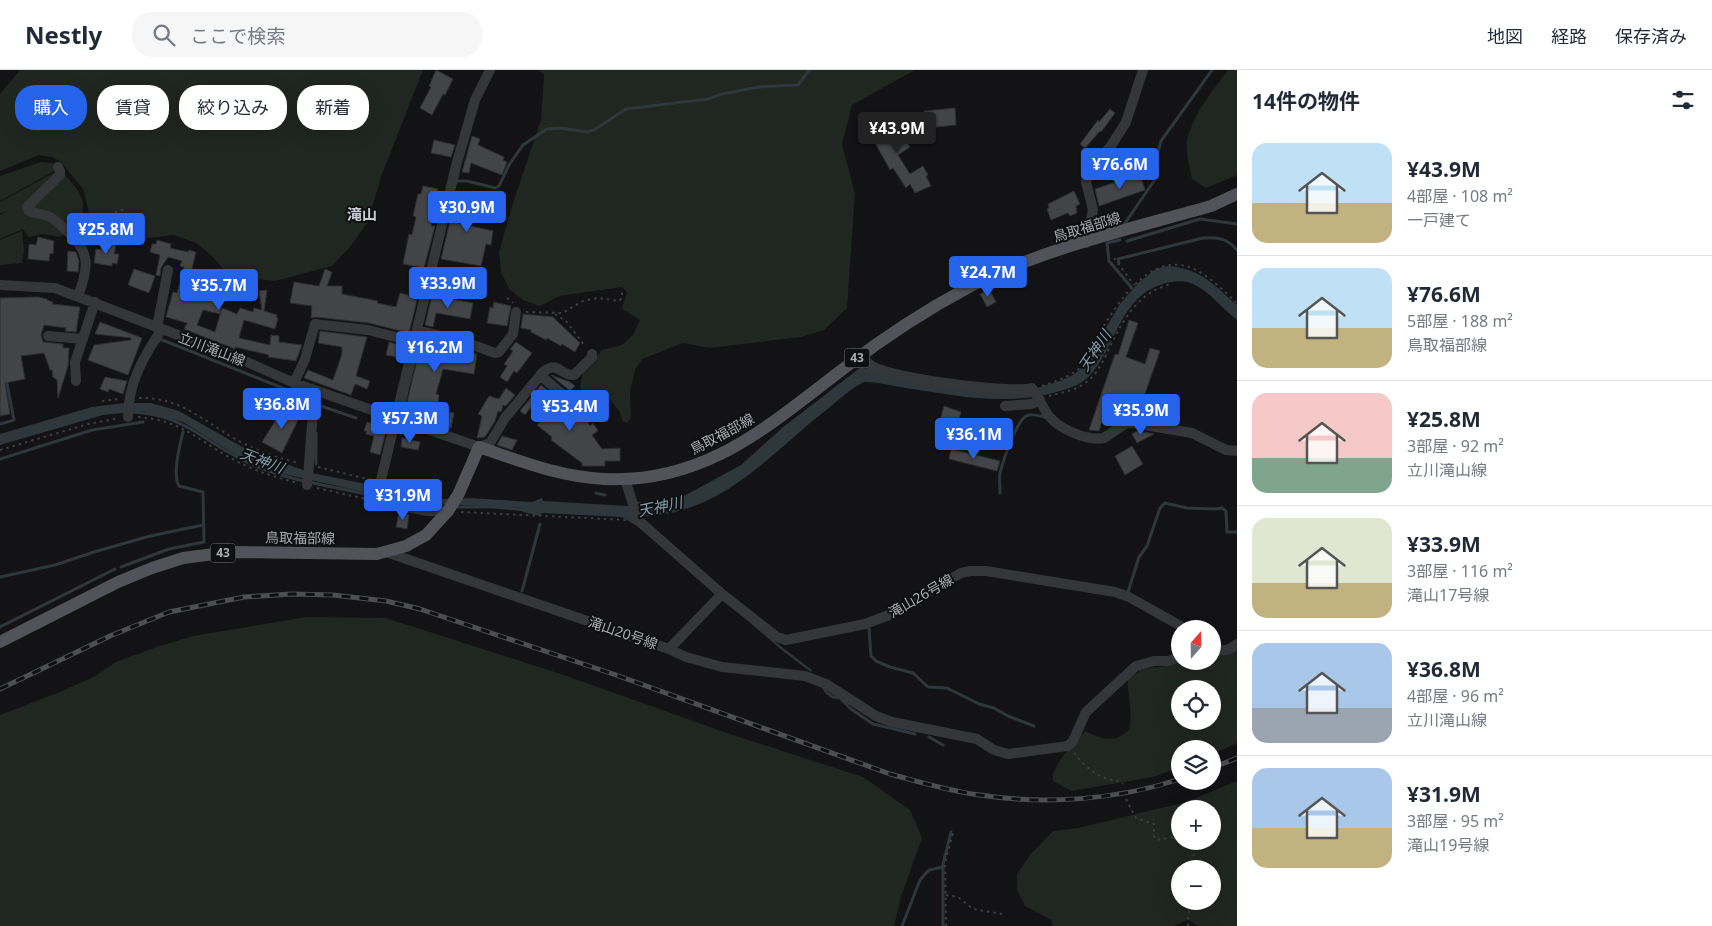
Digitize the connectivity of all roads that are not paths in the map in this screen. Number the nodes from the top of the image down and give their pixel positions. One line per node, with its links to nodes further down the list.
1 (490, 70): 12 (street)
2 (1143, 70): 5 (street)
3 (58, 167): 8 (street)
4 (1237, 194): 5 (main road, 鳥取福部線 / 43)
5 (1086, 243): 17 (main road, 鳥取福部線 / 43)
6 (168, 270): 11 (street)
7 (0, 285): 8 (street, 立川滝山線)
8 (78, 296): 9 (street, 立川滝山線)
9 (95, 302): 11 (street, 立川滝山線); 14 (street)
10 (516, 312): 12 (street)
11 (159, 328): 21 (street, 立川滝山線); 27 (street)
12 (417, 330): 15 (street)
13 (48, 336): 14 (street)
14 (82, 339): 20 (street)
15 (415, 342): 21 (street); 28 (street)
16 (592, 354): 18 (street)
17 (860, 356): 24 (street); 31 (main road, 鳥取福部線 / 43)
18 (568, 374): 19 (street); 22 (street)
19 (540, 375): 22 (street); 29 (street)
20 (76, 381)
21 (294, 383): 23 (street, 立川滝山線)
22 (557, 388): 25 (street)
23 (317, 391): 28 (street, 立川滝山線); 32 (street)
24 (1036, 393): 26 (street); 30 (street)
25 (576, 406)
26 (1005, 406)
27 (128, 416)
28 (396, 419): 29 (street, 立川滝山線); 33 (street)
29 (479, 447): 31 (main road, 鳥取福部線 / 43); 33 (main road, 鳥取福部線 / 43)
30 (1237, 451)
31 (625, 480): 35 (street)
32 (307, 485)
33 (449, 510): 34 (main road, 鳥取福部線 / 43)
34 (386, 552): 37 (main road, 鳥取福部線 / 43); 39 (street, 滝山20号線)
35 (722, 594): 36 (street, 滝山26号線); 39 (street, 滝山20号線)
36 (1171, 621)
37 (0, 642)
38 (1237, 644): 40 (street)
39 (669, 648): 41 (street)
40 (1221, 650)
41 (1171, 660)

